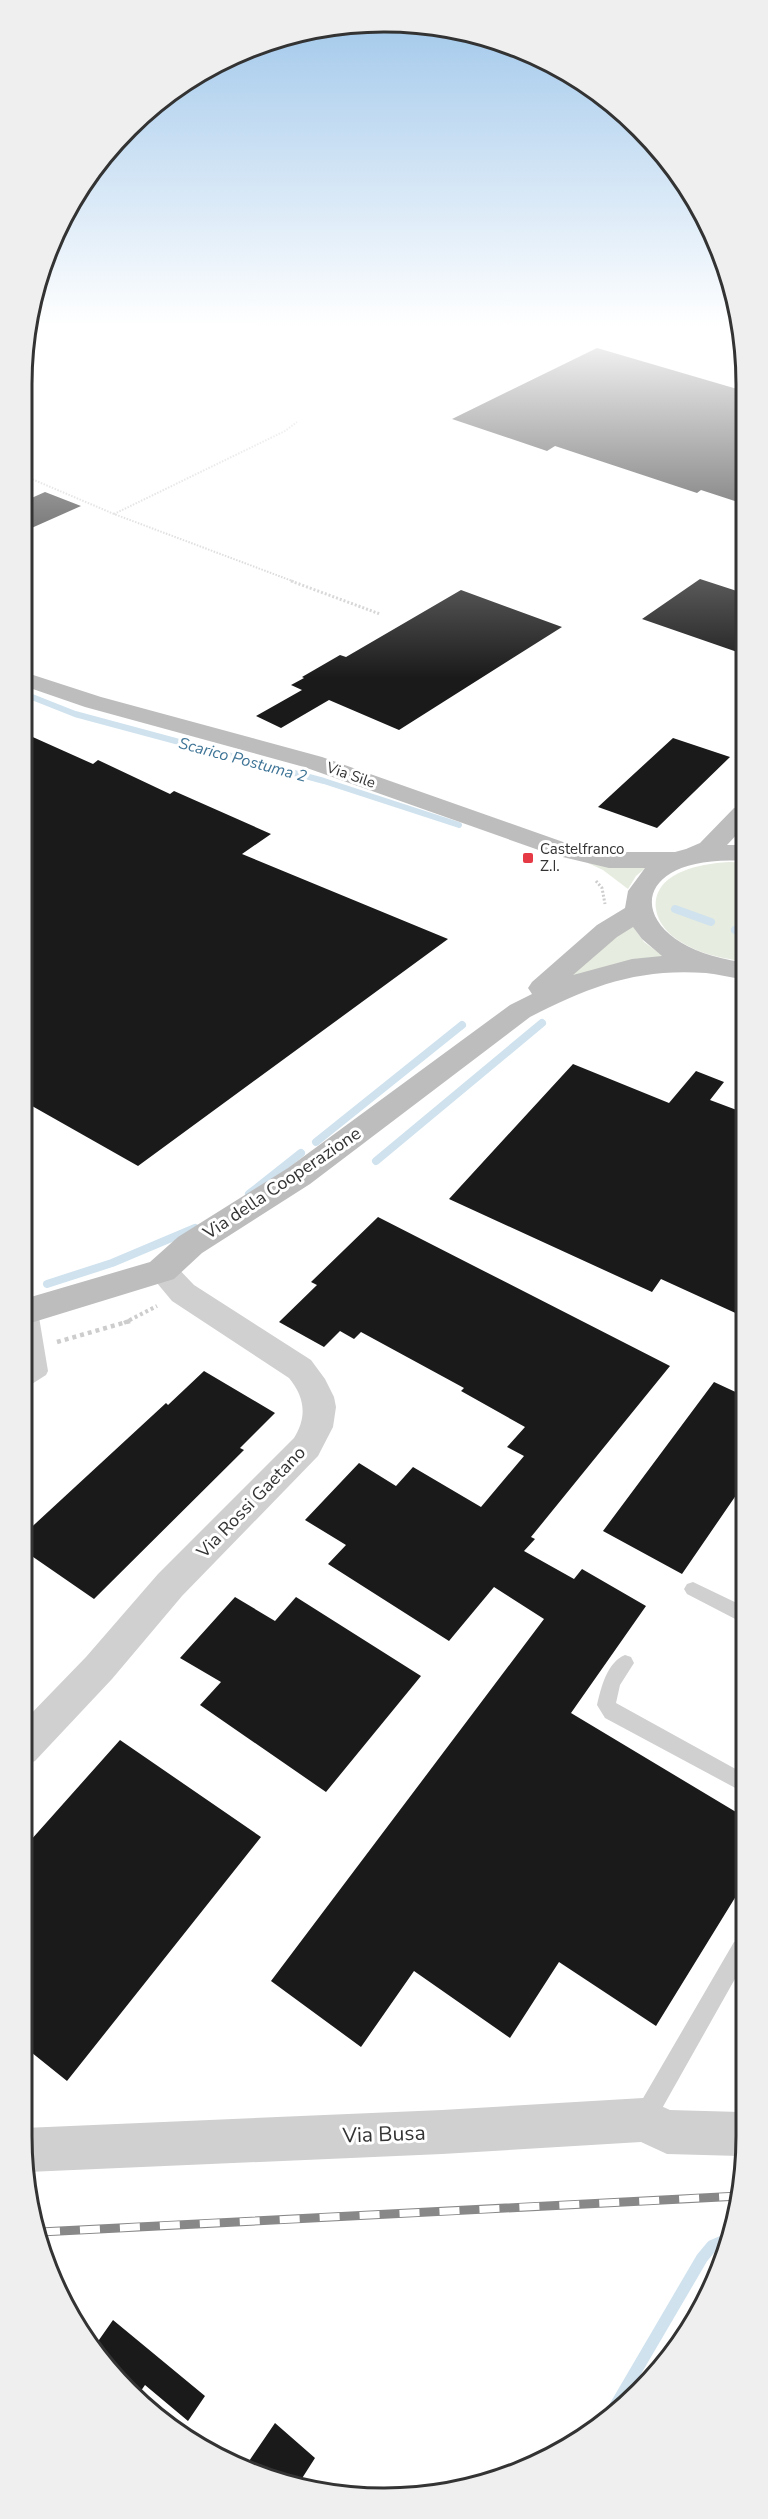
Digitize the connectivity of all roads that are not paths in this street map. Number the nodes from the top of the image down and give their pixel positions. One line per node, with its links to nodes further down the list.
1 (32, 682): 3 (street, Via Sile)
2 (736, 820): 5 (street)
3 (533, 841): 5 (street, Via Sile); 6 (street, Via Sile)
4 (736, 853): 5 (street, Via Sile)
5 (685, 858): 6 (street)
6 (618, 895): 7 (street); 9 (street, Via della Cooperazione)
7 (708, 965): 8 (street); 9 (street, Via della Cooperazione)
8 (736, 970)
9 (520, 1011): 10 (street, Via della Cooperazione)
10 (162, 1271): 11 (street, Via della Cooperazione); 17 (street, Via Rossi Gaetano)
11 (32, 1310)
12 (32, 1335): 13 (lane)
13 (32, 1377)
14 (693, 1589): 15 (lane)
15 (736, 1611)
16 (625, 1663): 18 (lane)
17 (32, 1738)
18 (736, 1779)
19 (736, 1958): 20 (lane)
20 (644, 2120): 21 (street, Via Busa); 22 (street, Via Busa)
21 (736, 2133)
22 (32, 2150)

